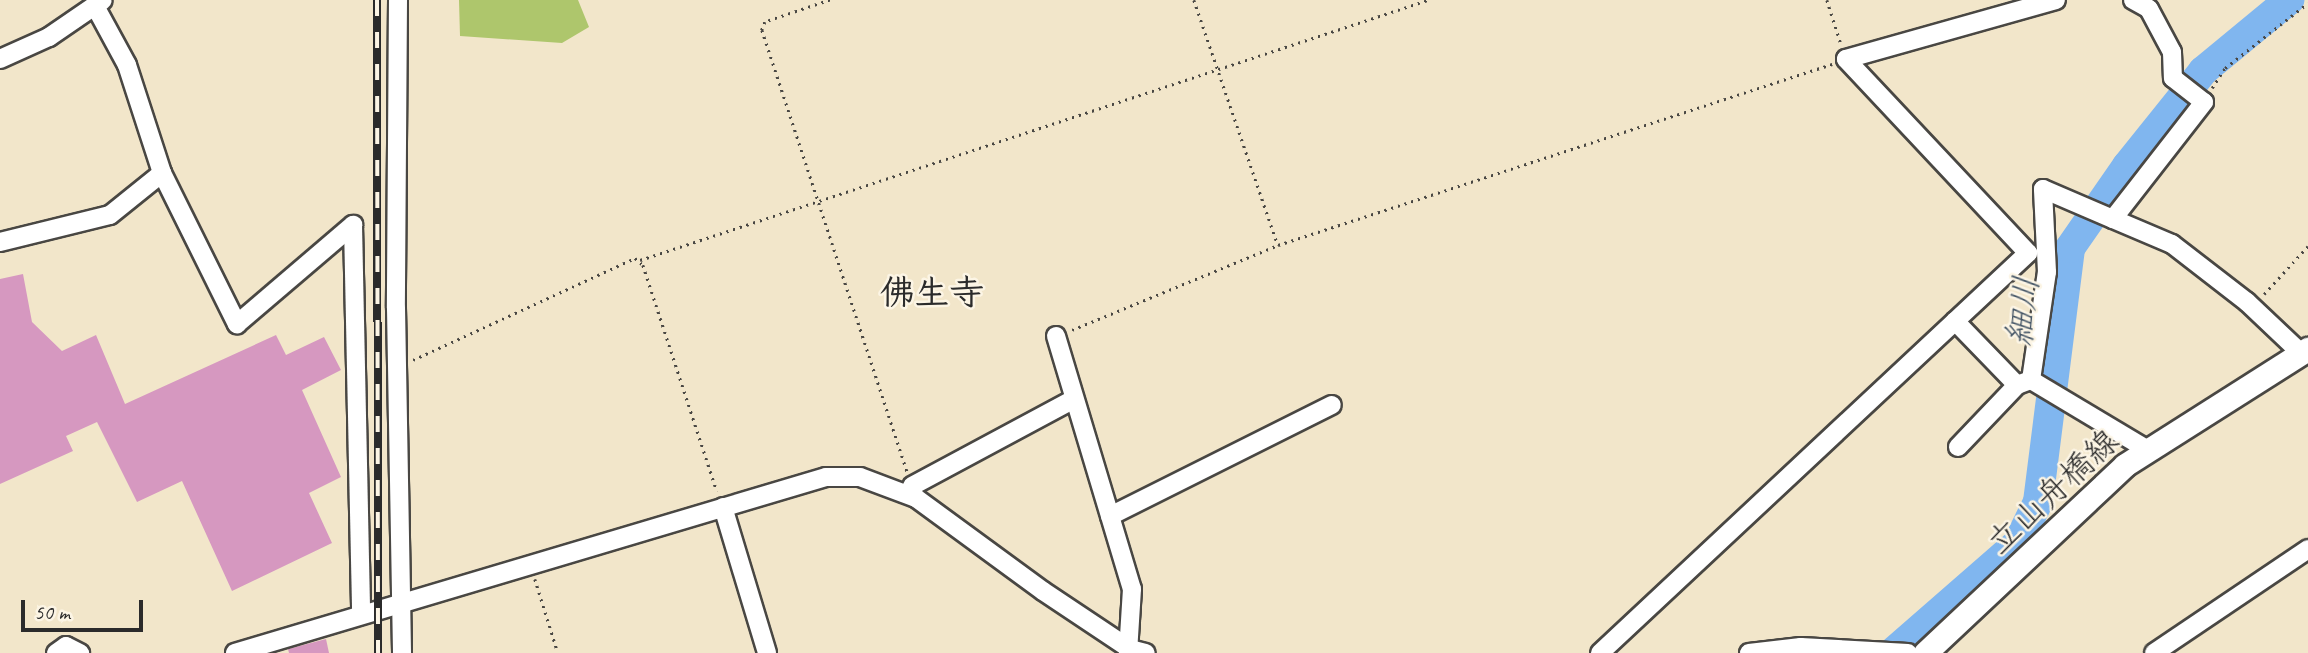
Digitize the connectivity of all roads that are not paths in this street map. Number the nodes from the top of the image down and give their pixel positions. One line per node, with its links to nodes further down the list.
1 (398, 0): 21 (street)
2 (2056, 0): 9 (street)
3 (2133, 0): 7 (street)
4 (94, 4): 5 (street); 6 (street)
5 (0, 59)
6 (162, 173): 8 (street); 22 (street)
7 (2113, 219): 11 (street); 12 (street)
8 (0, 242)
9 (1955, 321): 12 (street); 29 (street)
10 (1056, 337): 13 (street)
11 (2304, 351): 16 (main road, 立山舟橋線)
12 (2024, 382): 15 (street); 16 (street)
13 (1074, 399): 17 (street); 19 (street)
14 (1332, 405): 19 (street)
15 (1958, 447)
16 (2148, 450): 32 (main road, 立山舟橋線)
17 (912, 486)
18 (723, 507): 21 (street); 23 (street); 28 (street)
19 (1110, 516): 23 (street)
20 (2308, 549): 33 (street)
21 (401, 603): 22 (street); 27 (street)
22 (361, 614): 26 (street)
23 (1135, 652)
24 (56, 653): 25 (street)
25 (80, 653)
26 (235, 653)
27 (402, 653)
28 (767, 653)
29 (1600, 653)
30 (1749, 653): 31 (street)
31 (1908, 653)
32 (1924, 653)
33 (2154, 653)

